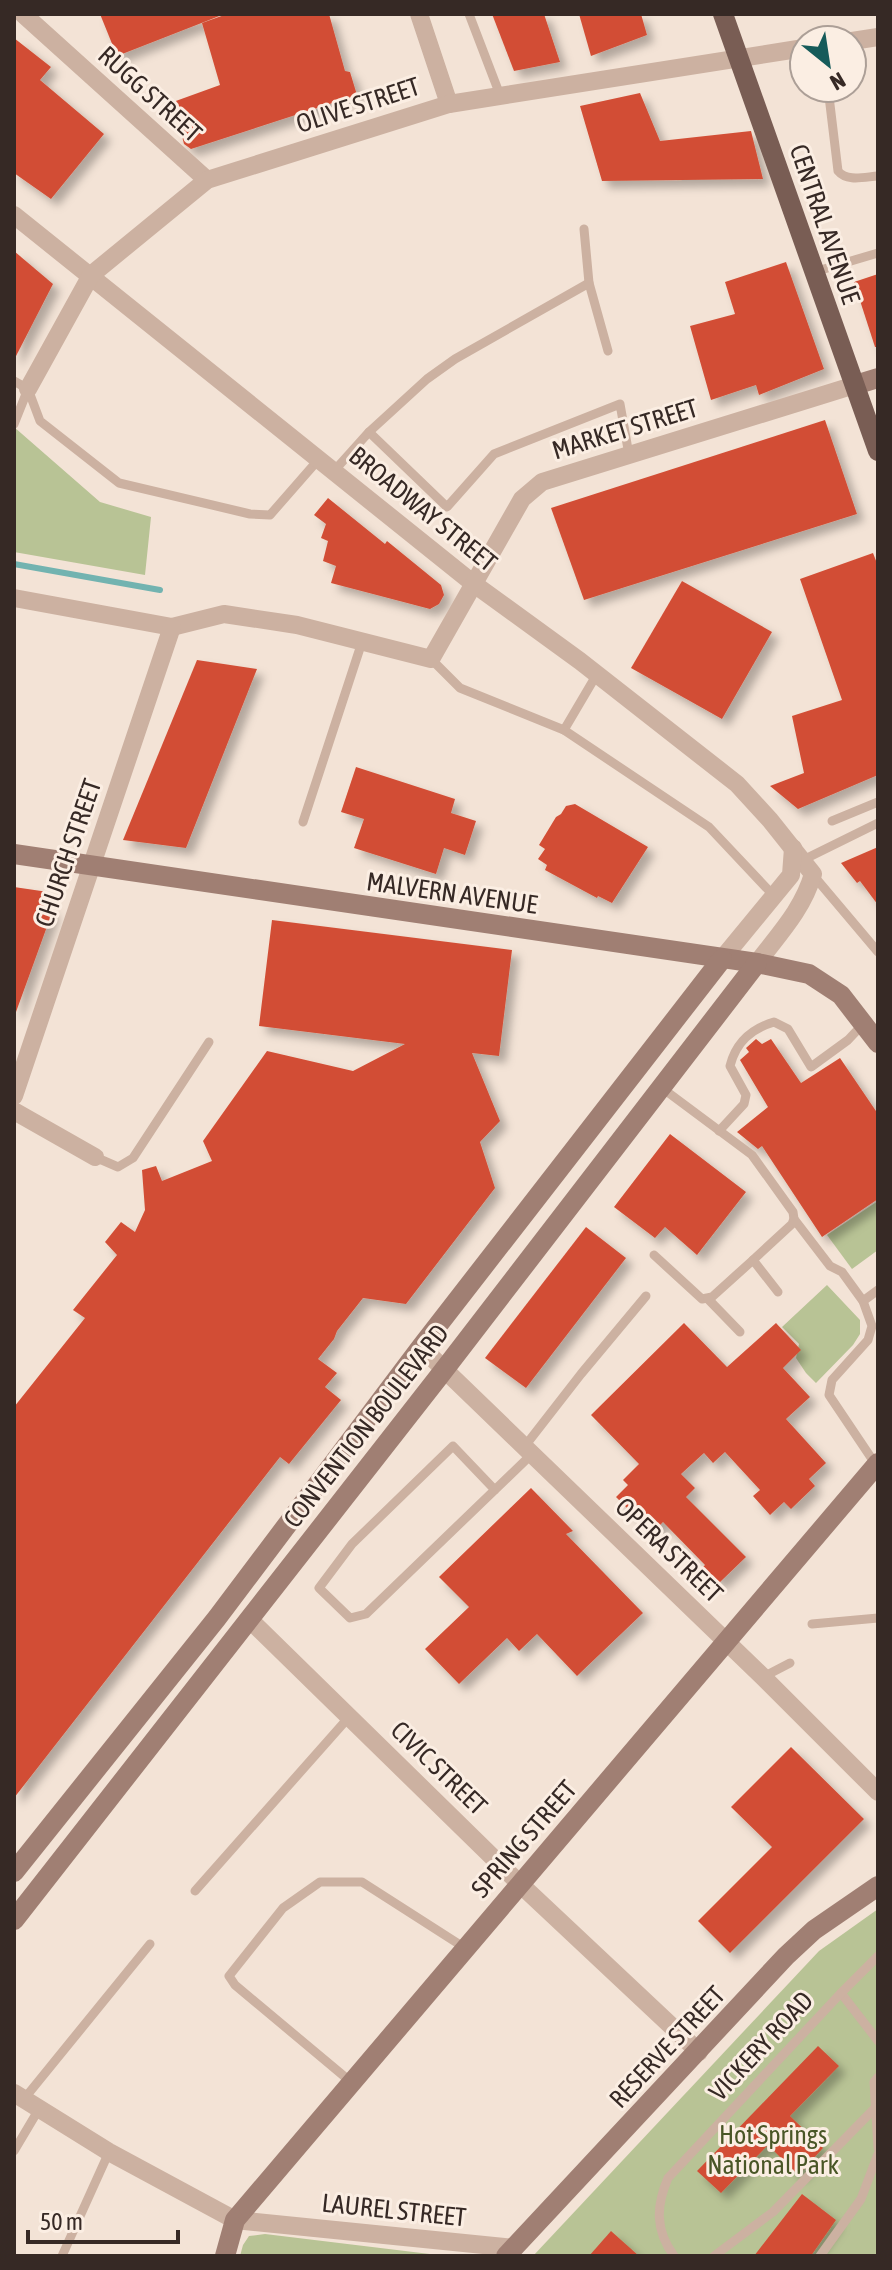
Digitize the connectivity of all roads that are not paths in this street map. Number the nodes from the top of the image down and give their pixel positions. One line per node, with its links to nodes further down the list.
1 (23, 14): 11 (street, RUGG STREET)
2 (419, 14): 8 (street)
3 (469, 14): 7 (lane)
4 (723, 14): 6 (main road, CENTRAL AVENUE)
5 (788, 51): 6 (street, OLIVE STREET)
6 (739, 59): 7 (street, OLIVE STREET); 15 (main road, CENTRAL AVENUE)
7 (500, 95): 8 (street, OLIVE STREET)
8 (449, 104): 11 (street, OLIVE STREET)
9 (830, 104): 10 (lane)
10 (878, 176)
11 (207, 180): 16 (street, OLIVE STREET)
12 (14, 215): 16 (street, BROADWAY STREET)
13 (584, 229): 17 (lane)
14 (878, 253): 15 (lane)
15 (814, 272): 21 (main road, CENTRAL AVENUE)
16 (91, 275): 20 (street, OLIVE STREET); 26 (street, BROADWAY STREET)
17 (589, 283): 18 (lane); 23 (lane)
18 (608, 351)
19 (878, 378): 21 (street, MARKET STREET)
20 (21, 385): 22 (lane); 26 (lane)
21 (855, 385): 24 (main road, CENTRAL AVENUE); 25 (street, MARKET STREET)
22 (14, 424)
23 (369, 432): 25 (lane); 26 (lane)
24 (878, 451)
25 (629, 455): 27 (street, MARKET STREET)
26 (326, 465): 27 (street, BROADWAY STREET)
27 (474, 584): 31 (street, MARKET STREET); 32 (street, BROADWAY STREET)
28 (14, 598): 29 (street)
29 (172, 627): 30 (street); 40 (street, CHURCH STREET)
30 (362, 642): 31 (street); 36 (lane)
31 (431, 659): 33 (lane)
32 (597, 674): 33 (lane); 39 (street, BROADWAY STREET)
33 (564, 730): 41 (lane)
34 (878, 802): 35 (lane)
35 (832, 821)
36 (303, 822)
37 (878, 823): 39 (lane)
38 (14, 854): 40 (street, MALVERN AVENUE)
39 (803, 861): 41 (street); 42 (lane); 44 (street)
40 (91, 866): 43 (street, MALVERN AVENUE); 49 (street, CHURCH STREET)
41 (774, 896): 43 (street)
42 (878, 952)
43 (722, 959): 44 (street, MALVERN AVENUE); 62 (street, CONVENTION BOULEVARD)
44 (757, 963): 45 (street, MALVERN AVENUE); 48 (street, CONVENTION BOULEVARD)
45 (871, 1019): 47 (street, MALVERN AVENUE); 51 (lane)
46 (209, 1042): 52 (lane)
47 (878, 1043)
48 (661, 1088): 51 (lane); 63 (street, CONVENTION BOULEVARD)
49 (14, 1096)
50 (14, 1111): 52 (street)
51 (719, 1131): 53 (lane)
52 (95, 1157)
53 (794, 1219): 55 (lane); 60 (lane)
54 (654, 1255): 59 (lane)
55 (753, 1260): 57 (lane); 59 (lane)
56 (878, 1290): 60 (lane)
57 (778, 1292)
58 (646, 1296): 64 (lane)
59 (708, 1299): 61 (lane)
60 (863, 1301): 65 (lane)
61 (740, 1332)
62 (421, 1347): 63 (street, OPERA STREET); 75 (street, CONVENTION BOULEVARD)
63 (444, 1369): 64 (street, OPERA STREET); 68 (street, CONVENTION BOULEVARD)
64 (528, 1450): 66 (lane); 70 (street, OPERA STREET)
65 (877, 1464): 70 (street, SPRING STREET)
66 (495, 1490): 66 (lane)
67 (878, 1618): 69 (lane)
68 (249, 1619): 73 (street, CIVIC STREET); 79 (street, CONVENTION BOULEVARD)
69 (812, 1624)
70 (727, 1642): 72 (street, OPERA STREET); 76 (street, SPRING STREET)
71 (790, 1663): 72 (lane)
72 (763, 1677): 74 (street, OPERA STREET)
73 (349, 1717): 76 (street, CIVIC STREET); 78 (lane)
74 (878, 1792)
75 (14, 1872)
76 (520, 1884): 81 (street, SPRING STREET); 85 (street, CIVIC STREET)
77 (878, 1886): 85 (street, RESERVE STREET)
78 (195, 1891)
79 (14, 1920)
80 (150, 1944): 88 (lane)
81 (465, 1948): 87 (street, SPRING STREET); 87 (lane)
82 (878, 1956): 83 (lane, VICKERY ROAD)
83 (841, 1993): 84 (lane); 98 (lane, VICKERY ROAD)
84 (878, 2041)
85 (699, 2052): 95 (street, RESERVE STREET)
86 (878, 2077): 89 (lane)
87 (351, 2082): 94 (street, SPRING STREET)
88 (26, 2101): 91 (lane); 92 (street, LAUREL STREET)
89 (875, 2108): 90 (lane); 99 (lane)
90 (878, 2148)
91 (14, 2151)
92 (109, 2152): 94 (street, LAUREL STREET); 96 (lane)
93 (878, 2154): 100 (lane)
94 (235, 2220): 95 (street, LAUREL STREET); 97 (street, SPRING STREET)
95 (510, 2252)
96 (62, 2256)
97 (225, 2256)
98 (674, 2256)
99 (714, 2256)
100 (820, 2256)

